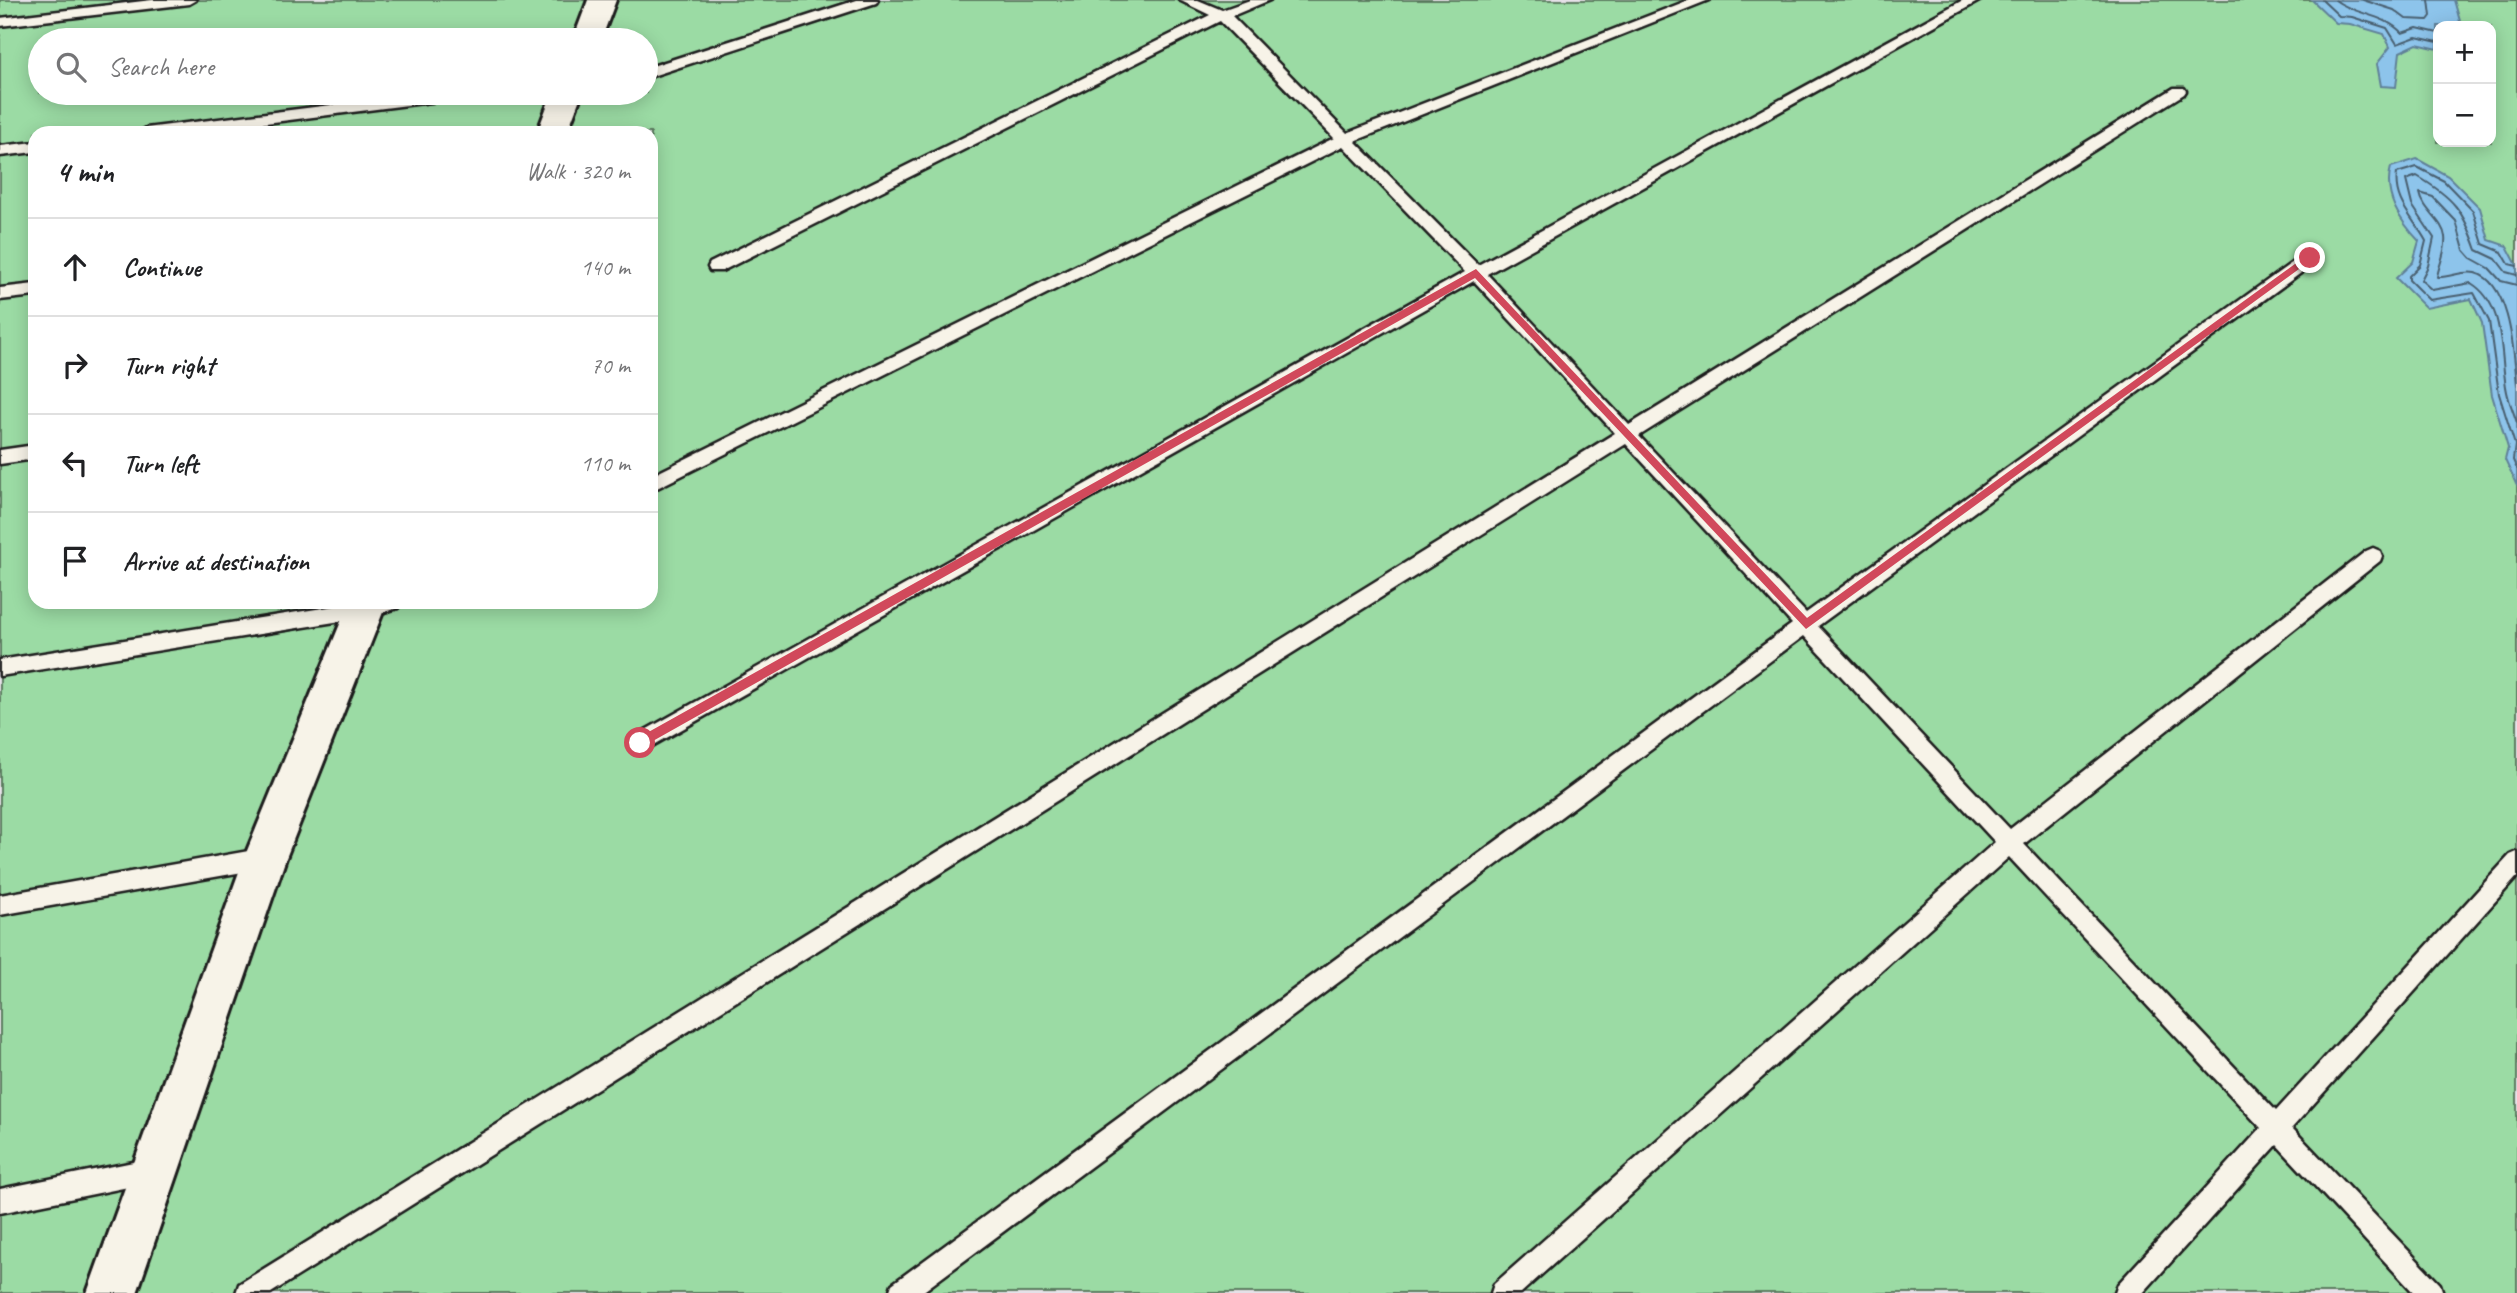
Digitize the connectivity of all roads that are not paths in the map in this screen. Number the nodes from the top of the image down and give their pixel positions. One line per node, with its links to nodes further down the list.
1 (188, 0): 9 (lane)
2 (602, 0): 10 (street)
3 (871, 0): 11 (lane)
4 (1186, 0): 8 (lane)
5 (1263, 0): 8 (lane)
6 (1702, 0): 17 (lane)
7 (1974, 0): 22 (lane)
8 (1222, 15): 17 (lane); 21 (lane)
9 (0, 22)
10 (592, 28)
11 (658, 69)
12 (2179, 91): 25 (lane)
13 (368, 105): 15 (lane)
14 (567, 105): 16 (street)
15 (201, 126)
16 (556, 126)
17 (1345, 139): 22 (lane); 28 (lane)
18 (28, 148): 19 (lane)
19 (0, 152)
20 (2310, 258): 32 (lane)
21 (716, 267)
22 (1476, 273): 25 (lane); 34 (lane)
23 (28, 291): 24 (lane)
24 (0, 295)
25 (1629, 436): 32 (lane); 43 (lane)
26 (28, 453): 27 (lane)
27 (0, 457)
28 (658, 481)
29 (2373, 556): 35 (lane)
30 (346, 609): 33 (lane)
31 (373, 609): 36 (street)
32 (1806, 624): 35 (lane); 44 (lane)
33 (0, 668)
34 (640, 743)
35 (2010, 842): 39 (lane); 45 (lane)
36 (265, 858): 38 (lane); 40 (street)
37 (2517, 862): 39 (lane)
38 (0, 905)
39 (2277, 1126): 46 (lane); 47 (lane)
40 (154, 1170): 41 (lane); 42 (street)
41 (0, 1201)
42 (112, 1293)
43 (248, 1293)
44 (901, 1293)
45 (1503, 1293)
46 (2127, 1293)
47 (2431, 1293)

